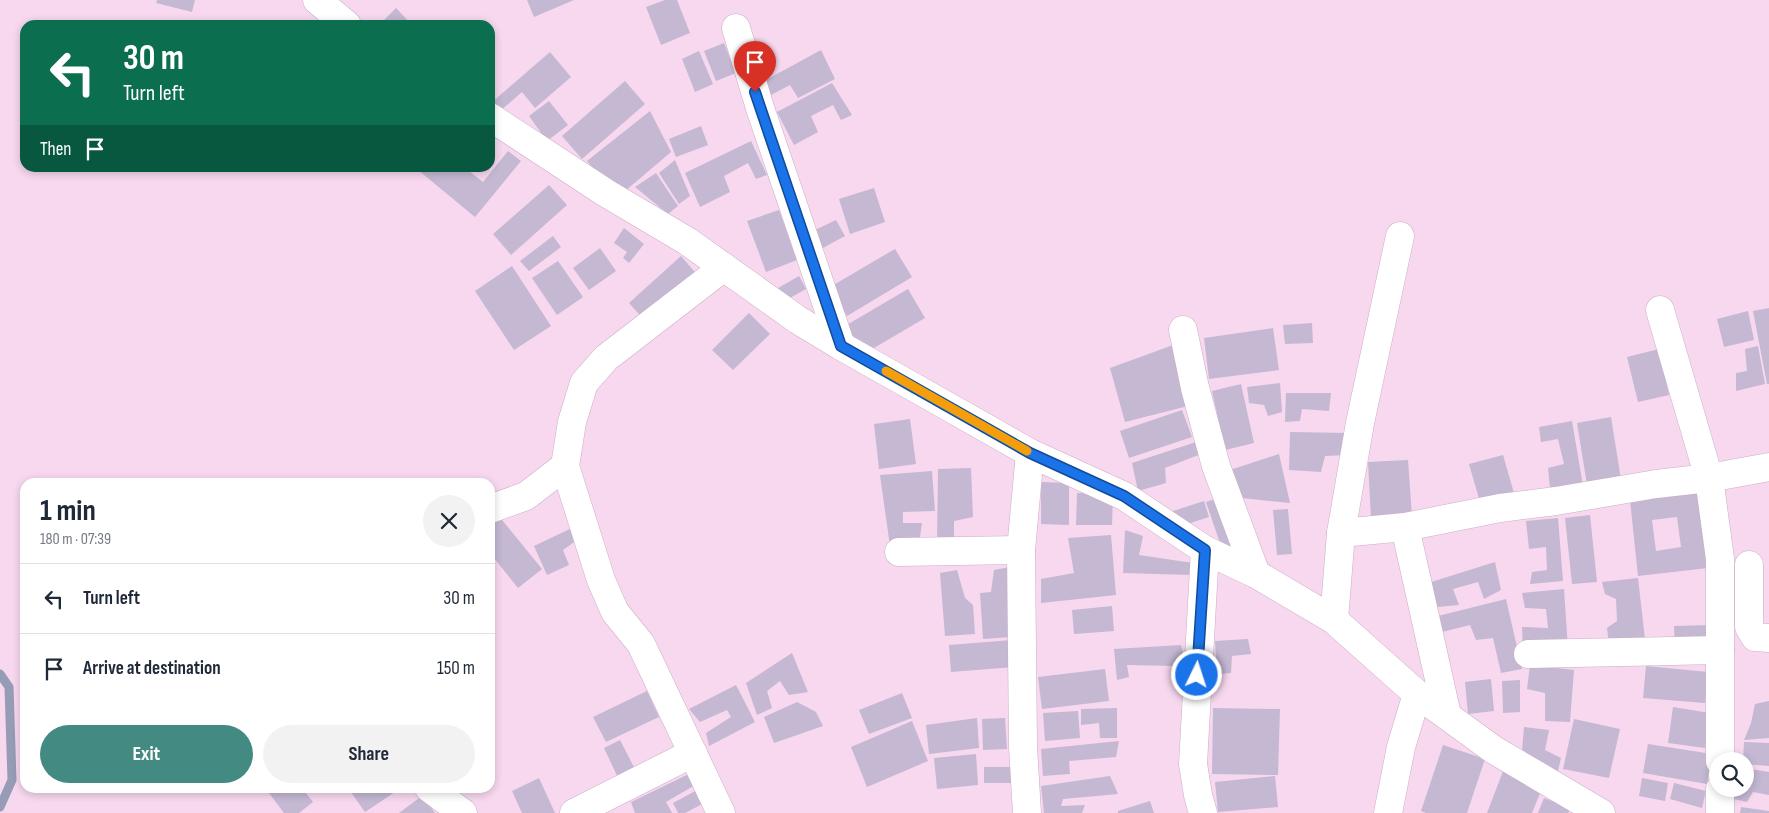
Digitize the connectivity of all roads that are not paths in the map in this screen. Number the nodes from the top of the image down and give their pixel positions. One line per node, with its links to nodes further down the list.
1 (317, 0): 2 (street)
2 (341, 20)
3 (736, 28): 9 (street)
4 (495, 120): 6 (street)
5 (1400, 236): 16 (street)
6 (724, 267): 9 (street); 11 (street)
7 (1660, 310): 13 (street)
8 (1183, 330): 21 (street)
9 (841, 346): 10 (street)
10 (1030, 453): 17 (street); 18 (street)
11 (565, 466): 14 (street); 28 (street)
12 (1769, 467): 13 (street)
13 (1710, 478): 15 (street); 24 (street)
14 (495, 507)
15 (1405, 527): 16 (street); 27 (street)
16 (1341, 533): 22 (street)
17 (1021, 550): 19 (street); 35 (street)
18 (1205, 550): 21 (street); 36 (street)
19 (900, 552)
20 (1749, 564): 23 (street)
21 (1256, 574): 22 (street)
22 (1334, 620): 26 (street)
23 (1769, 638)
24 (1720, 650): 25 (street); 29 (street)
25 (1528, 654)
26 (1417, 694): 27 (street); 37 (street)
27 (1447, 715): 38 (street)
28 (692, 752): 33 (street); 34 (street)
29 (1720, 752)
30 (436, 793): 32 (street)
31 (1720, 797): 39 (street)
32 (463, 813)
33 (574, 813)
34 (721, 813)
35 (1027, 813)
36 (1203, 813)
37 (1388, 813)
38 (1601, 813)
39 (1720, 813)

